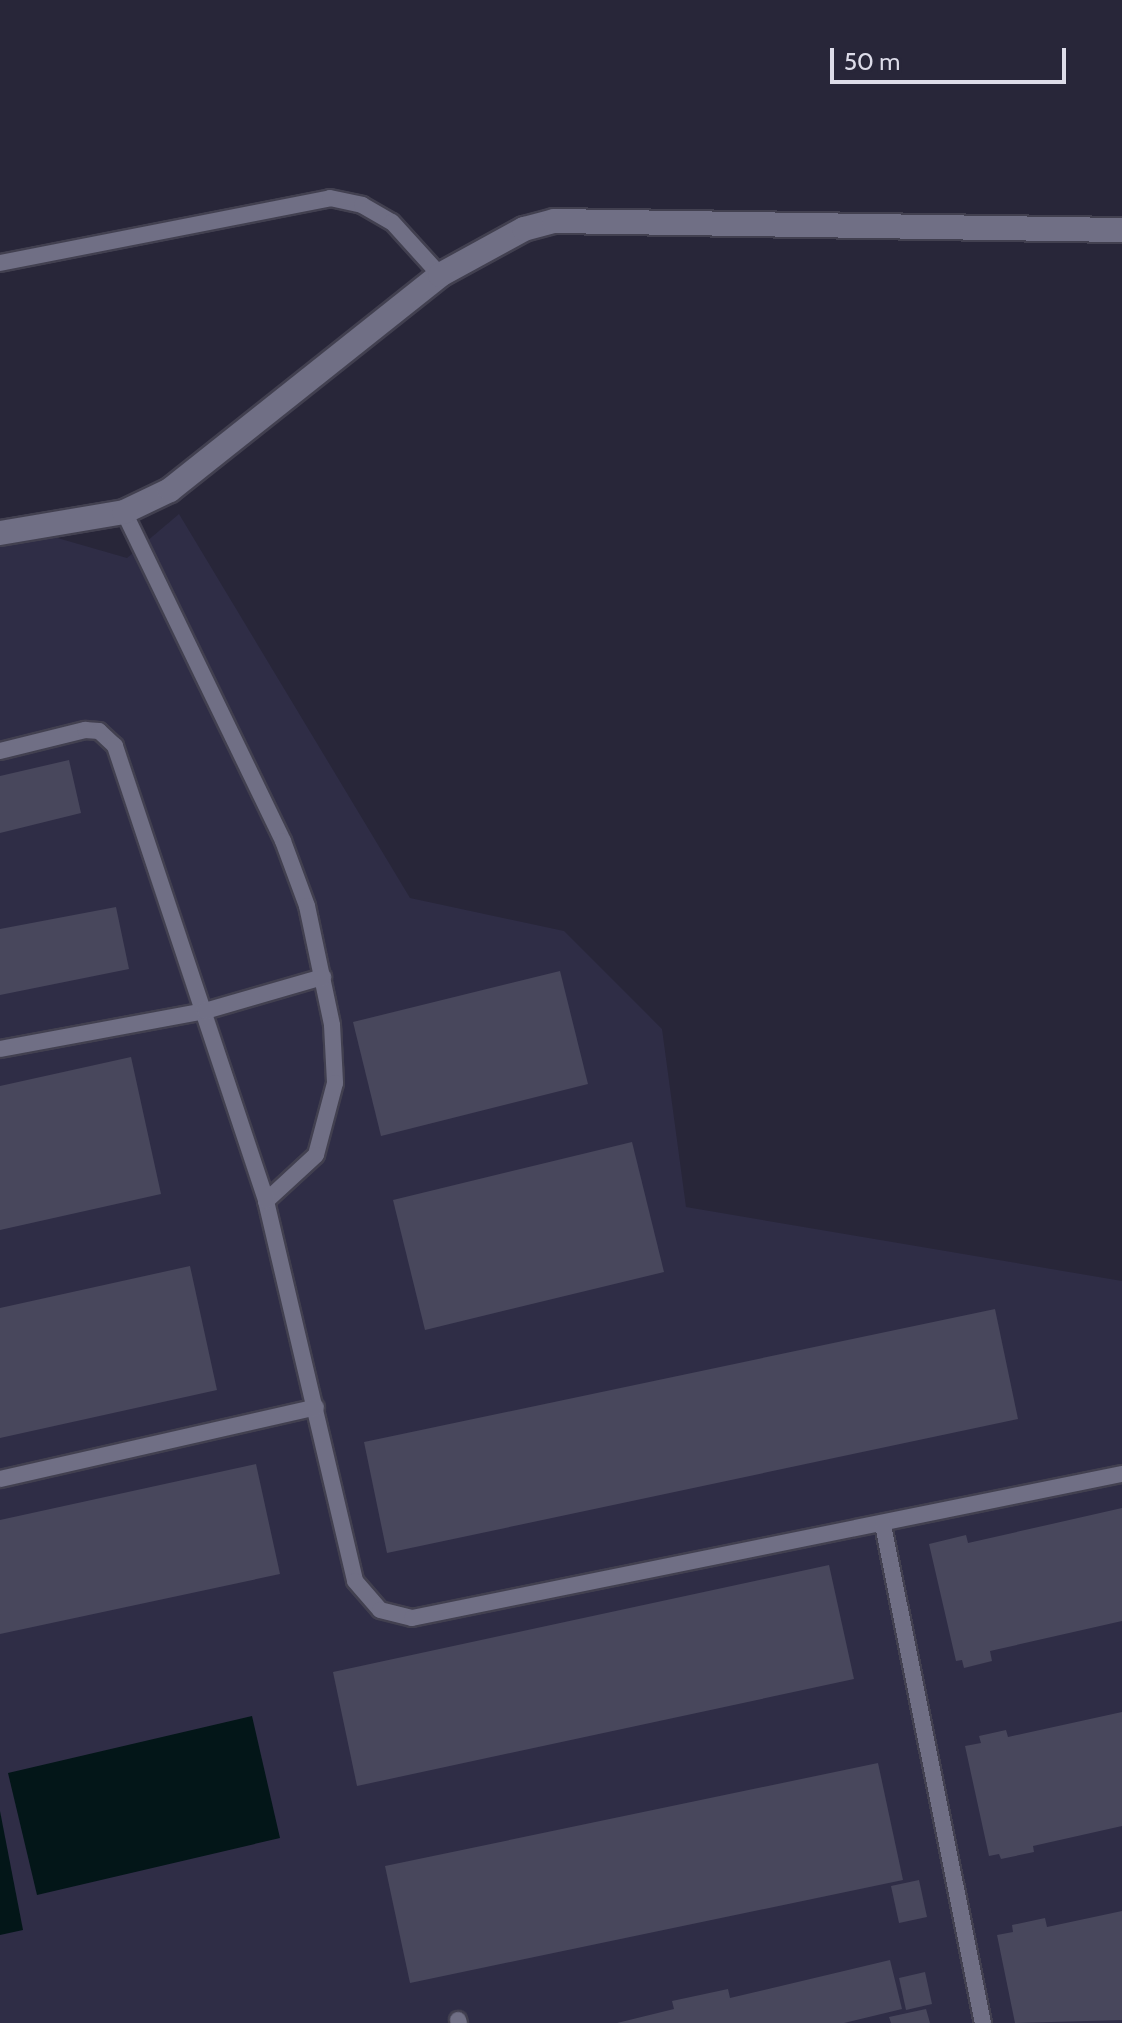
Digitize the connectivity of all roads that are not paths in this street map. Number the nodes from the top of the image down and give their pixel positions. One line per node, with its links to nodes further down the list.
1 (1122, 230): 3 (street)
2 (0, 263): 3 (lane)
3 (440, 275): 4 (street)
4 (124, 512): 5 (street); 7 (lane)
5 (0, 533)
6 (0, 751): 8 (lane)
7 (323, 977): 8 (lane); 10 (lane)
8 (205, 1011): 9 (lane); 10 (lane)
9 (0, 1049)
10 (266, 1201): 11 (lane)
11 (316, 1407): 13 (lane); 14 (lane)
12 (1122, 1474): 14 (lane)
13 (0, 1479)
14 (883, 1525): 15 (lane)
15 (983, 2023)

